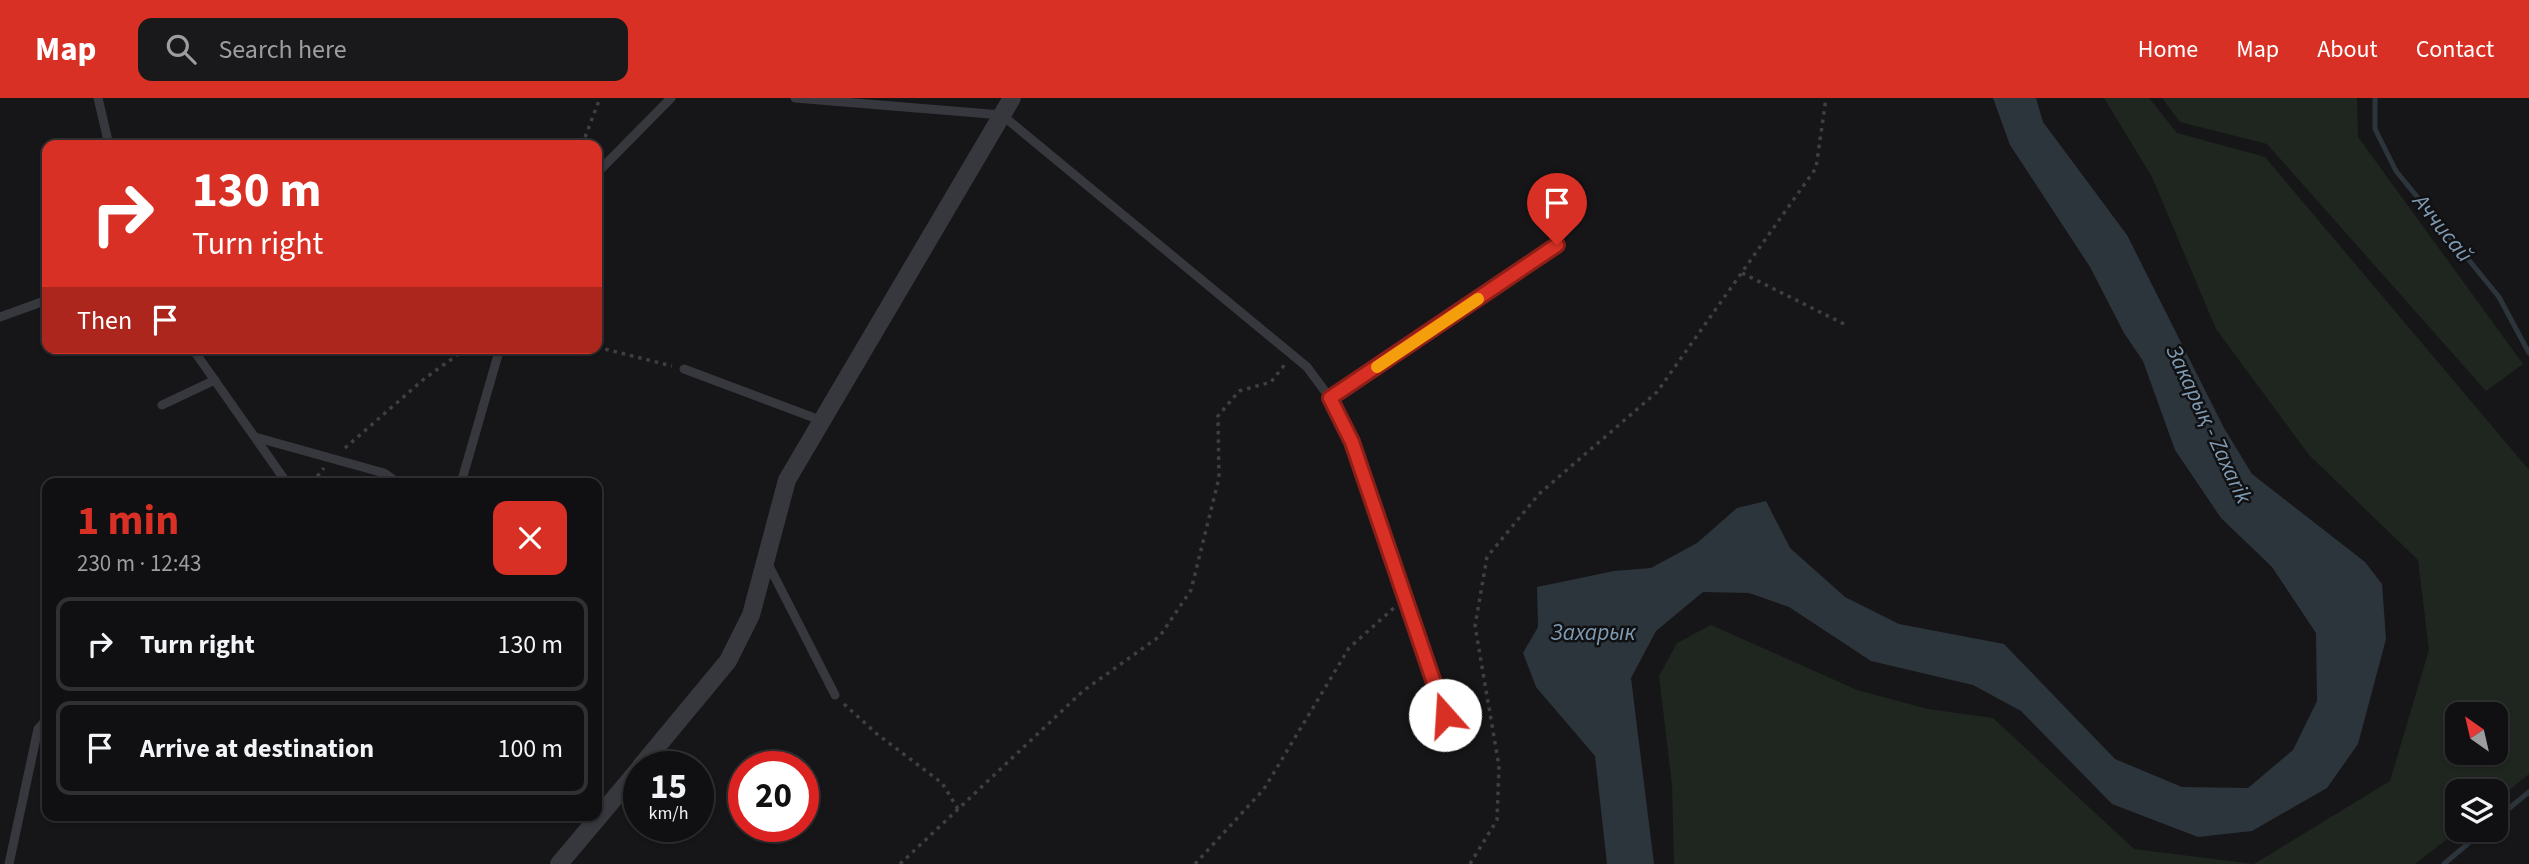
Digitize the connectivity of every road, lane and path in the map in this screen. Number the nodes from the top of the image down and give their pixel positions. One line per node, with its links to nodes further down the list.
1 (98, 98): 8 (lane)
2 (600, 98): 9 (path)
3 (671, 98): 10 (lane)
4 (795, 98): 7 (lane)
5 (1012, 98): 7 (street)
6 (1826, 98): 12 (path)
7 (1002, 114): 20 (lane); 25 (street)
8 (107, 140)
9 (584, 140)
10 (602, 168)
11 (1557, 245): 23 (lane)
12 (1742, 273): 15 (path); 46 (path)
13 (42, 302): 14 (lane)
14 (0, 317)
15 (1846, 325)
16 (602, 348): 21 (path)
17 (196, 354): 22 (lane)
18 (459, 354): 27 (path)
19 (498, 354): 31 (lane)
20 (1292, 355): 23 (lane); 39 (path)
21 (684, 369): 25 (lane)
22 (215, 380): 24 (lane); 26 (lane)
23 (1330, 398): 33 (lane)
24 (162, 405)
25 (820, 420): 32 (street)
26 (255, 437): 27 (lane); 28 (lane)
27 (333, 459): 29 (path); 30 (lane)
28 (284, 478)
29 (316, 478)
30 (391, 478)
31 (462, 478)
32 (766, 559): 34 (lane); 37 (street)
33 (1405, 598): 35 (lane); 45 (path)
34 (835, 695): 39 (path)
35 (1445, 715)
36 (42, 725): 42 (lane)
37 (654, 751)
38 (623, 787): 40 (street)
39 (958, 809): 44 (path)
40 (602, 810)
41 (593, 821): 43 (street)
42 (9, 864)
43 (559, 864)
44 (900, 864)
45 (1195, 864)
46 (1470, 864)

